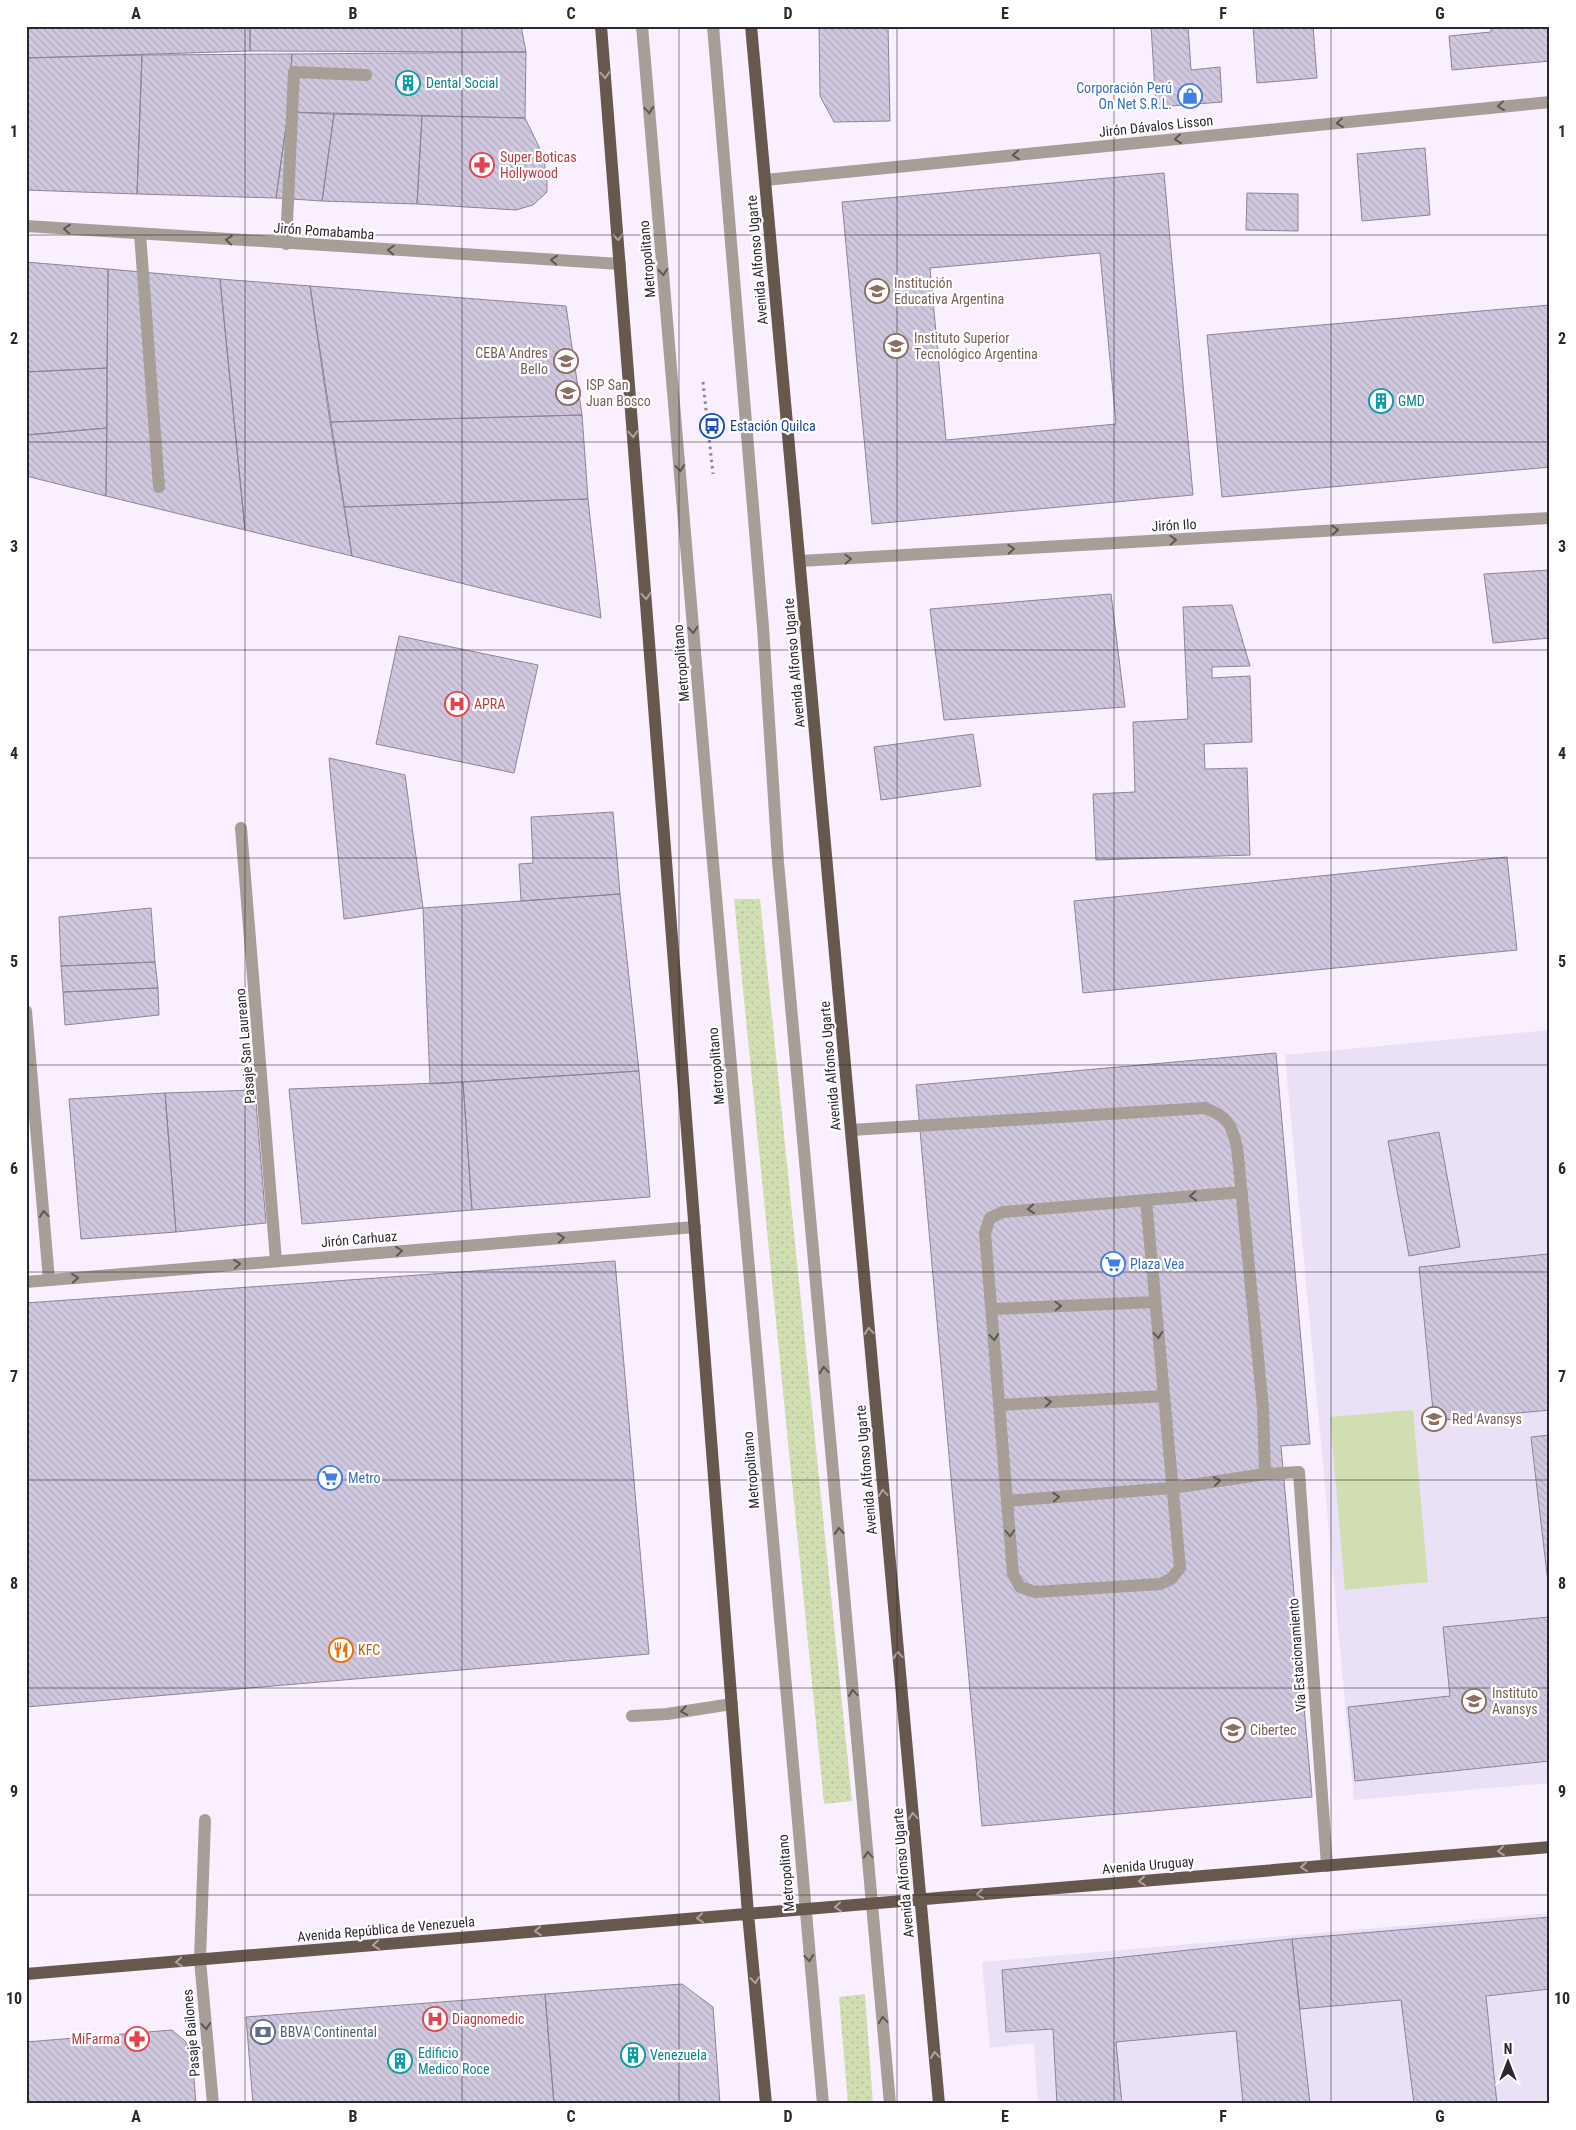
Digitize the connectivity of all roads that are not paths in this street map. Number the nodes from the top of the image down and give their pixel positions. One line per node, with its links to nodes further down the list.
1 (601, 26): 11 (main road, one-way to 11)
2 (642, 26): 38 (street, Metropolitano, one-way to 38)
3 (713, 26): 37 (street, one-way to 3)
4 (751, 26): 7 (main road, Avenida Alfonso Ugarte)
5 (366, 75): 10 (street)
6 (1550, 102): 7 (street, Jirón Dávalos Lisson, one-way to 7)
7 (765, 180): 14 (main road, Avenida Alfonso Ugarte)
8 (26, 226): 9 (street, Jirón Pomabamba, one-way to 8)
9 (140, 234): 10 (street, Jirón Pomabamba, one-way to 9); 12 (street)
10 (286, 244): 11 (street, Jirón Pomabamba, one-way to 10)
11 (620, 264): 20 (main road, one-way to 20)
12 (160, 487)
13 (1550, 518): 14 (street, Jirón Ilo, one-way to 13)
14 (800, 561): 17 (main road, Avenida Alfonso Ugarte)
15 (242, 828): 21 (street, Pasaje San Laureano)
16 (26, 1012): 22 (street, one-way to 16)
17 (850, 1130): 18 (street); 36 (main road, Avenida Alfonso Ugarte, one-way to 17)
18 (1242, 1192): 19 (street, one-way to 19); 28 (street)
19 (1146, 1200): 24 (street); 25 (street, one-way to 25)
20 (695, 1227): 21 (street, Jirón Carhuaz, one-way to 20); 31 (main road)
21 (276, 1261): 22 (street, Jirón Carhuaz, one-way to 21)
22 (50, 1280): 23 (street, Jirón Carhuaz)
23 (26, 1282)
24 (1155, 1302): 25 (street, one-way to 24); 26 (street, one-way to 26)
25 (992, 1309): 27 (street, one-way to 27)
26 (1164, 1396): 27 (street, one-way to 26); 29 (street)
27 (999, 1405): 30 (street)
28 (1265, 1474): 29 (street, one-way to 28); 35 (street, Vía Estacionamiento)
29 (1172, 1488): 30 (street, one-way to 29); 30 (street, one-way to 29)
30 (1007, 1501)
31 (732, 1704): 32 (street, one-way to 32); 39 (main road)
32 (632, 1716)
33 (205, 1820): 40 (street, Pasaje Bailones)
34 (1550, 1847): 35 (main road, Avenida Uruguay, one-way to 35)
35 (1327, 1866): 36 (main road, Avenida Uruguay, one-way to 36)
36 (920, 1900): 37 (main road, Avenida Uruguay); 46 (main road, Avenida Alfonso Ugarte, one-way to 36)
37 (872, 1904): 38 (main road, Avenida Uruguay, one-way to 38); 45 (street, one-way to 37)
38 (804, 1910): 39 (main road, Avenida Uruguay); 44 (street, Metropolitano, one-way to 44)
39 (748, 1914): 40 (main road, Avenida República de Venezuela, one-way to 40); 43 (main road, one-way to 43)
40 (200, 1960): 41 (main road, Avenida República de Venezuela, one-way to 41); 42 (street, Pasaje Bailones, one-way to 42)
41 (26, 1974)
42 (213, 2104)
43 (766, 2104)
44 (822, 2104)
45 (890, 2104)
46 (939, 2104)

